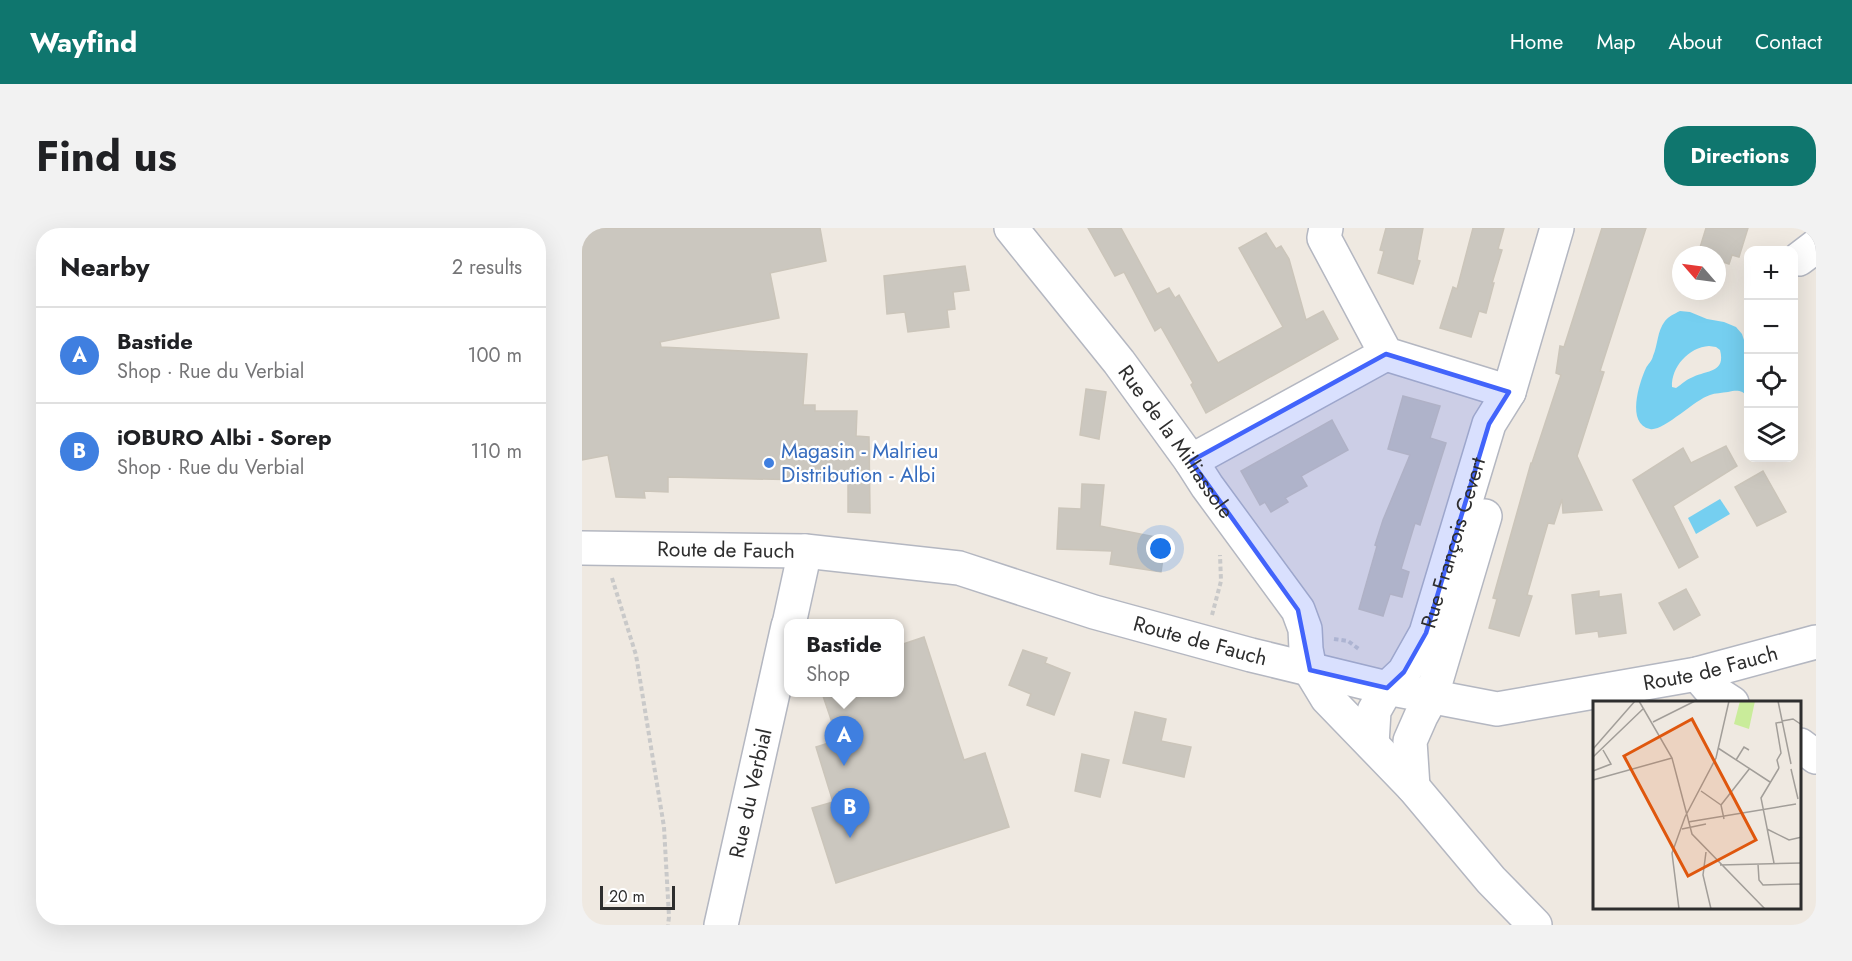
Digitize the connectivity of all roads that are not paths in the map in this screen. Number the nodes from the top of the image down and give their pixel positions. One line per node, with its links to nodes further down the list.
1 (1011, 228): 6 (street, Rue de la Milliassole)
2 (1326, 228): 4 (street)
3 (1557, 228): 5 (street, Rue François Cevert)
4 (1386, 354): 5 (street); 6 (street)
5 (1509, 392): 14 (street, Rue François Cevert); 15 (street, Rue François Cevert)
6 (1191, 461): 12 (street, Rue de la Milliassole)
7 (594, 548): 8 (street, Route de Fauch)
8 (805, 551): 9 (street, Rue du Verbial); 12 (street, Route de Fauch)
9 (790, 619)
10 (1816, 642): 13 (street, Route de Fauch)
11 (784, 647): 21 (street, Rue du Verbial)
12 (1310, 670): 14 (street, Route de Fauch); 17 (street)
13 (1697, 674): 15 (street, Route de Fauch); 16 (street)
14 (1387, 688): 15 (street, Route de Fauch); 17 (street, Rue François Cevert)
15 (1431, 698): 20 (street, Rue François Cevert)
16 (1729, 701)
17 (1372, 744): 20 (street)
18 (1801, 746): 19 (street)
19 (1816, 757)
20 (1413, 787): 22 (street)
21 (721, 925)
22 (1535, 925)

